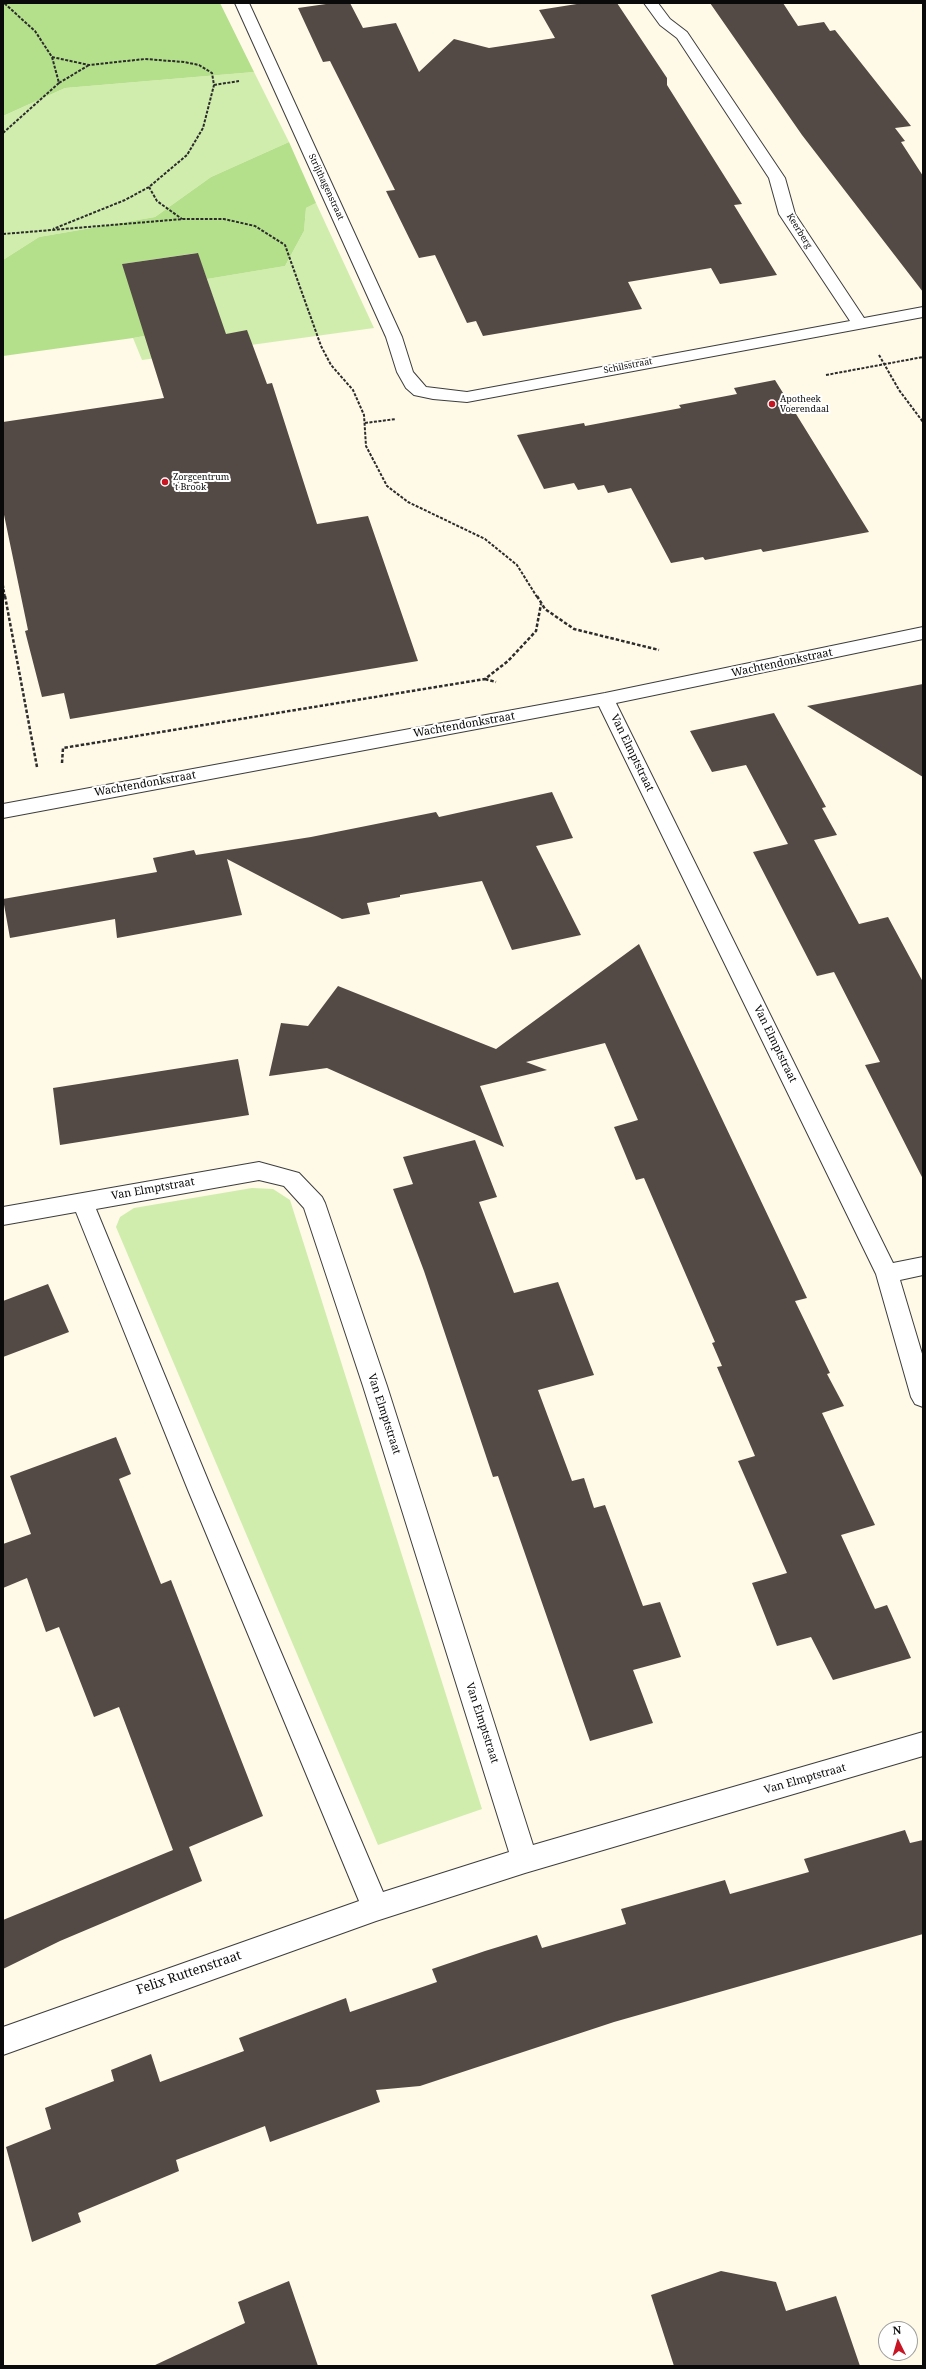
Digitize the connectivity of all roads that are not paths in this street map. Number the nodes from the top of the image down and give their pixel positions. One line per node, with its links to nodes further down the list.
1 (242, 3): 5 (street, Strijthagenstraat)
2 (651, 3): 4 (street, Keerberg)
3 (923, 312): 4 (street, Schilsstraat)
4 (860, 324): 5 (street, Schilsstraat)
5 (405, 372)
6 (923, 633): 7 (street, Wachtendonkstraat)
7 (605, 699): 8 (street, Wachtendonkstraat); 12 (street, Van Elmptstraat)
8 (3, 811)
9 (82, 1201): 10 (street, Van Elmptstraat); 15 (street, Van Elmptstraat); 16 (street)
10 (3, 1216)
11 (923, 1266): 12 (street)
12 (887, 1274): 13 (street, Van Elmptstraat)
13 (923, 1397)
14 (923, 1744): 15 (street, Van Elmptstraat)
15 (525, 1860): 16 (street, Van Elmptstraat)
16 (376, 1908): 17 (street, Felix Ruttenstraat)
17 (3, 2041)

